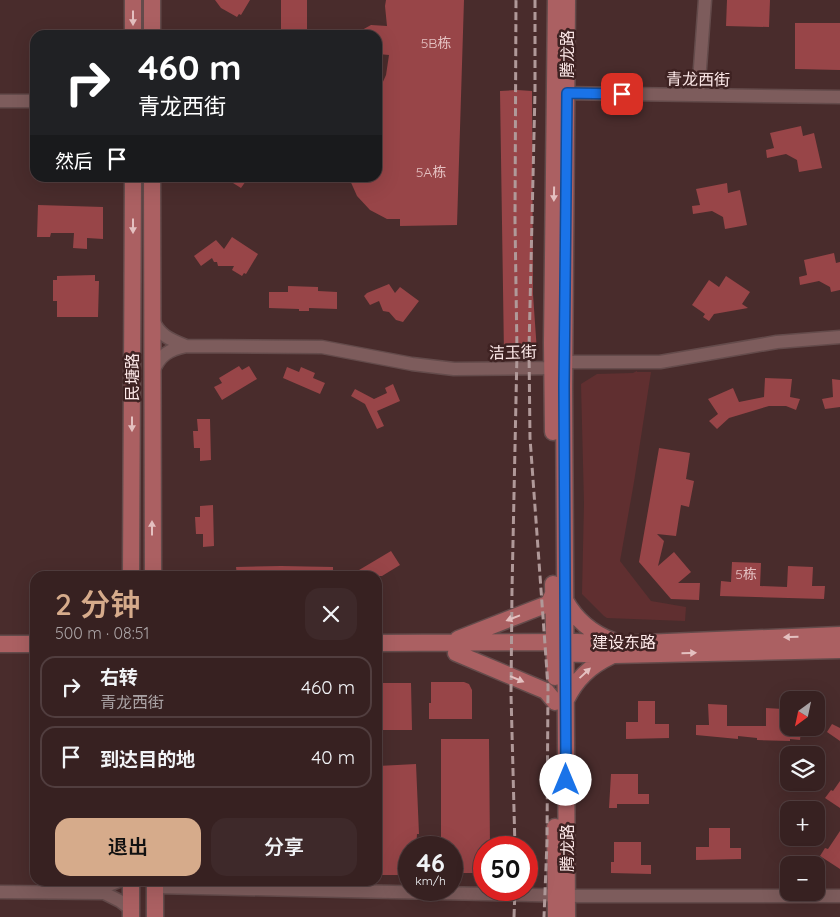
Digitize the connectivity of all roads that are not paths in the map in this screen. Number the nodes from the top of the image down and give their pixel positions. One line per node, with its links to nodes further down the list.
1 (133, 0): 5 (main road, one-way to 5)
2 (152, 0): 6 (main road)
3 (705, 0): 8 (street)
4 (558, 3): 7 (main road, 腾龙路)
5 (133, 30)
6 (152, 30)
7 (561, 93): 8 (street, 青龙西街); 17 (main road, 腾龙路)
8 (698, 95): 9 (street, 青龙西街)
9 (840, 97)
10 (0, 101): 11 (street)
11 (30, 101)
12 (133, 182): 19 (main road, 民塘路, one-way to 19)
13 (152, 182): 14 (main road, 民塘路)
14 (152, 314): 16 (street); 18 (main road, 民塘路)
15 (840, 337): 17 (street, 洁玉街)
16 (186, 346): 17 (street, 洁玉街); 18 (street)
17 (559, 365): 21 (main road, 腾龙路)
18 (151, 377): 20 (main road, 民塘路, one-way to 18)
19 (131, 571)
20 (152, 571)
21 (559, 597): 26 (main road, 腾龙路); 27 (main road, one-way to 27); 28 (main road)
22 (840, 636): 28 (main road, 建设东路, one-way to 28)
23 (382, 643): 27 (main road, 建设东路)
24 (0, 644): 25 (main road)
25 (30, 644)
26 (560, 647): 27 (main road, 建设东路); 28 (main road, 建设东路); 33 (main road, 腾龙路)
27 (452, 648): 30 (main road, 建设东路); 33 (main road, one-way to 33)
28 (616, 649): 29 (main road, 建设东路, one-way to 29); 33 (main road, one-way to 28)
29 (840, 650)
30 (382, 653)
31 (0, 654): 32 (main road)
32 (30, 654)
33 (560, 701): 40 (main road, 腾龙路)
34 (0, 884): 35 (street)
35 (30, 884)
36 (131, 886): 42 (main road)
37 (155, 886): 43 (main road)
38 (331, 886): 40 (street)
39 (0, 892): 42 (street)
40 (561, 896): 41 (street); 44 (main road, 腾龙路); 45 (main road, 腾龙路)
41 (840, 896)
42 (131, 916)
43 (155, 917)
44 (556, 917)
45 (567, 917)

